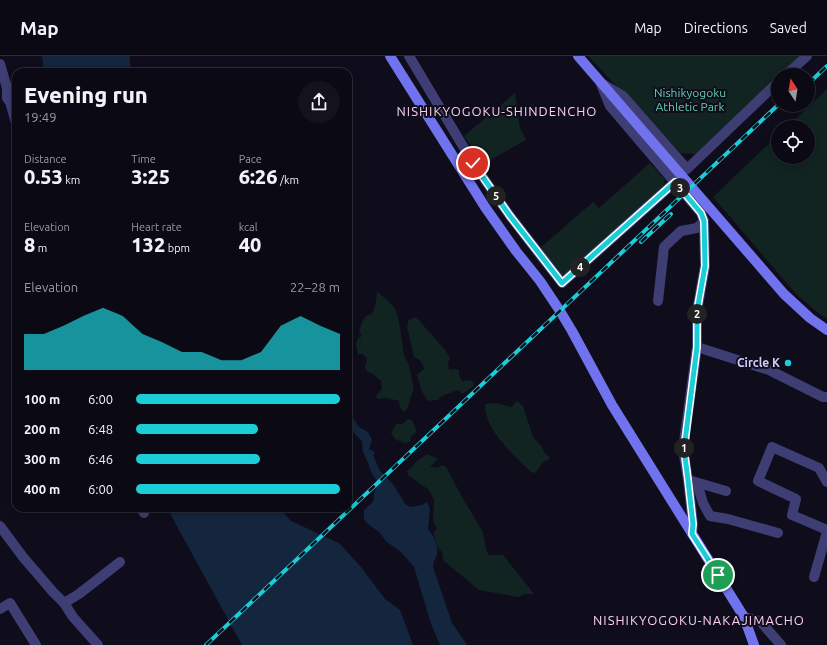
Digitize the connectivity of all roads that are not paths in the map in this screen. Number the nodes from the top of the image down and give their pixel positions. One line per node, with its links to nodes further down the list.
1 (390, 56): 23 (street)
2 (409, 56): 11 (street)
3 (578, 56): 7 (street)
4 (806, 56): 6 (street)
5 (0, 64): 9 (street)
6 (793, 68)
7 (601, 83): 8 (street); 11 (street); 14 (street)
8 (771, 89)
9 (3, 98): 10 (street)
10 (12, 109)
11 (675, 182): 12 (street)
12 (704, 221): 13 (street); 15 (street)
13 (658, 301)
14 (827, 330)
15 (697, 347): 16 (street); 17 (street)
16 (827, 397)
17 (693, 481): 19 (street); 22 (street); 23 (street)
18 (827, 482): 21 (street)
19 (726, 491)
20 (0, 526): 26 (street)
21 (827, 531): 25 (street)
22 (778, 533)
23 (692, 534): 28 (street)
24 (120, 562): 26 (street)
25 (814, 577)
26 (64, 604): 30 (street)
27 (0, 609): 29 (street)
28 (744, 617): 31 (street); 32 (street)
29 (36, 645)
30 (98, 645)
31 (754, 645)
32 (781, 645)

